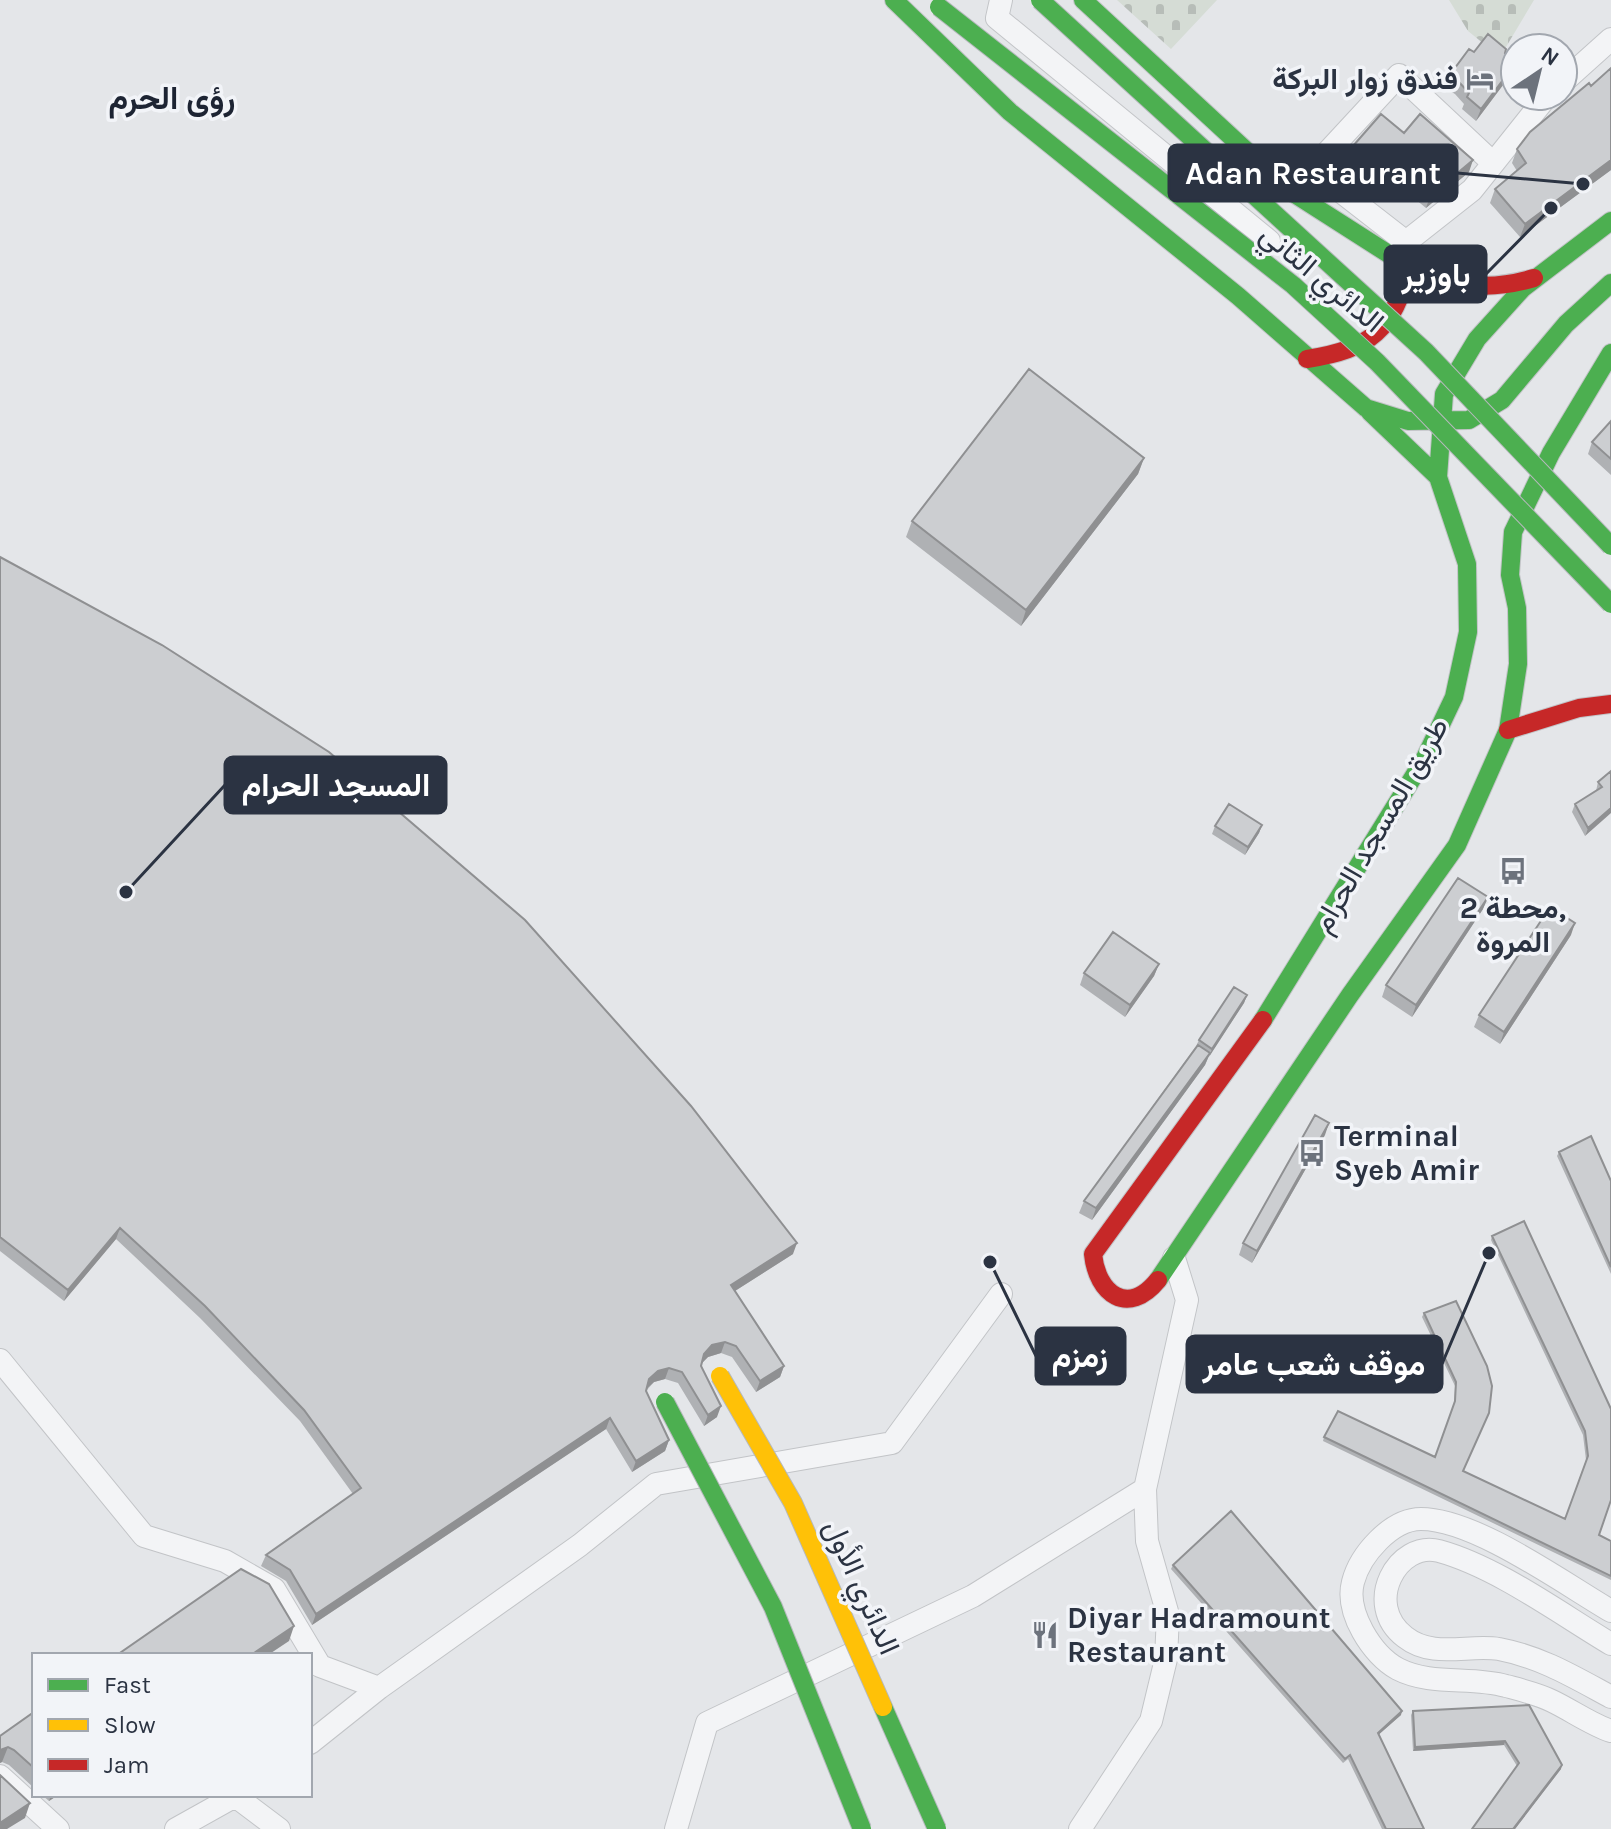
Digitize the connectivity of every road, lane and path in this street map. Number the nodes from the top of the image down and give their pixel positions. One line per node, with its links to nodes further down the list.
1 (894, 0): 18 (main road)
2 (1001, 0): 16 (street)
3 (1040, 0): 22 (main road, الدائري الثاني, bridge)
4 (1083, 0): 12 (main road)
5 (934, 4): 23 (main road, الدائري الثاني, bridge)
6 (1611, 39): 7 (street)
7 (1579, 68)
8 (1534, 112): 9 (street)
9 (1493, 163): 11 (street); 11 (street)
10 (1611, 221): 13 (main road, طريق المسجد الحرام)
11 (1406, 242): 12 (street)
12 (1409, 267): 13 (main road); 16 (main road)
13 (1536, 278): 15 (main road); 20 (main road, طريق المسجد الحرام)
14 (1611, 283): 15 (main road)
15 (1566, 324): 20 (main road)
16 (1380, 332): 18 (main road)
17 (1611, 353): 25 (main road, طريق المسجد الحرام)
18 (1307, 359): 19 (main road)
19 (1366, 408): 20 (main road); 21 (main road)
20 (1442, 420): 21 (main road, طريق المسجد الحرام)
21 (1438, 477): 26 (main road, طريق المسجد الحرام)
22 (1611, 546)
23 (1611, 604)
24 (1611, 704): 25 (main road)
25 (1508, 730): 26 (main road, طريق المسجد الحرام)
26 (1174, 1258): 31 (street)
27 (1001, 1294): 34 (street)
28 (0, 1360): 34 (street)
29 (720, 1376): 46 (main road, الدائري الأول, bridge)
30 (665, 1402): 45 (main road, bridge)
31 (1145, 1489): 44 (street); 47 (street)
32 (1611, 1611): 36 (street)
33 (1611, 1644): 35 (street)
34 (379, 1688): 37 (street)
35 (1611, 1697)
36 (1611, 1731)
37 (312, 1741)
38 (0, 1776): 41 (street)
39 (232, 1797): 42 (street)
40 (239, 1797): 43 (street)
41 (58, 1829)
42 (176, 1829)
43 (279, 1829)
44 (676, 1829)
45 (862, 1829)
46 (937, 1829)
47 (1080, 1829)

